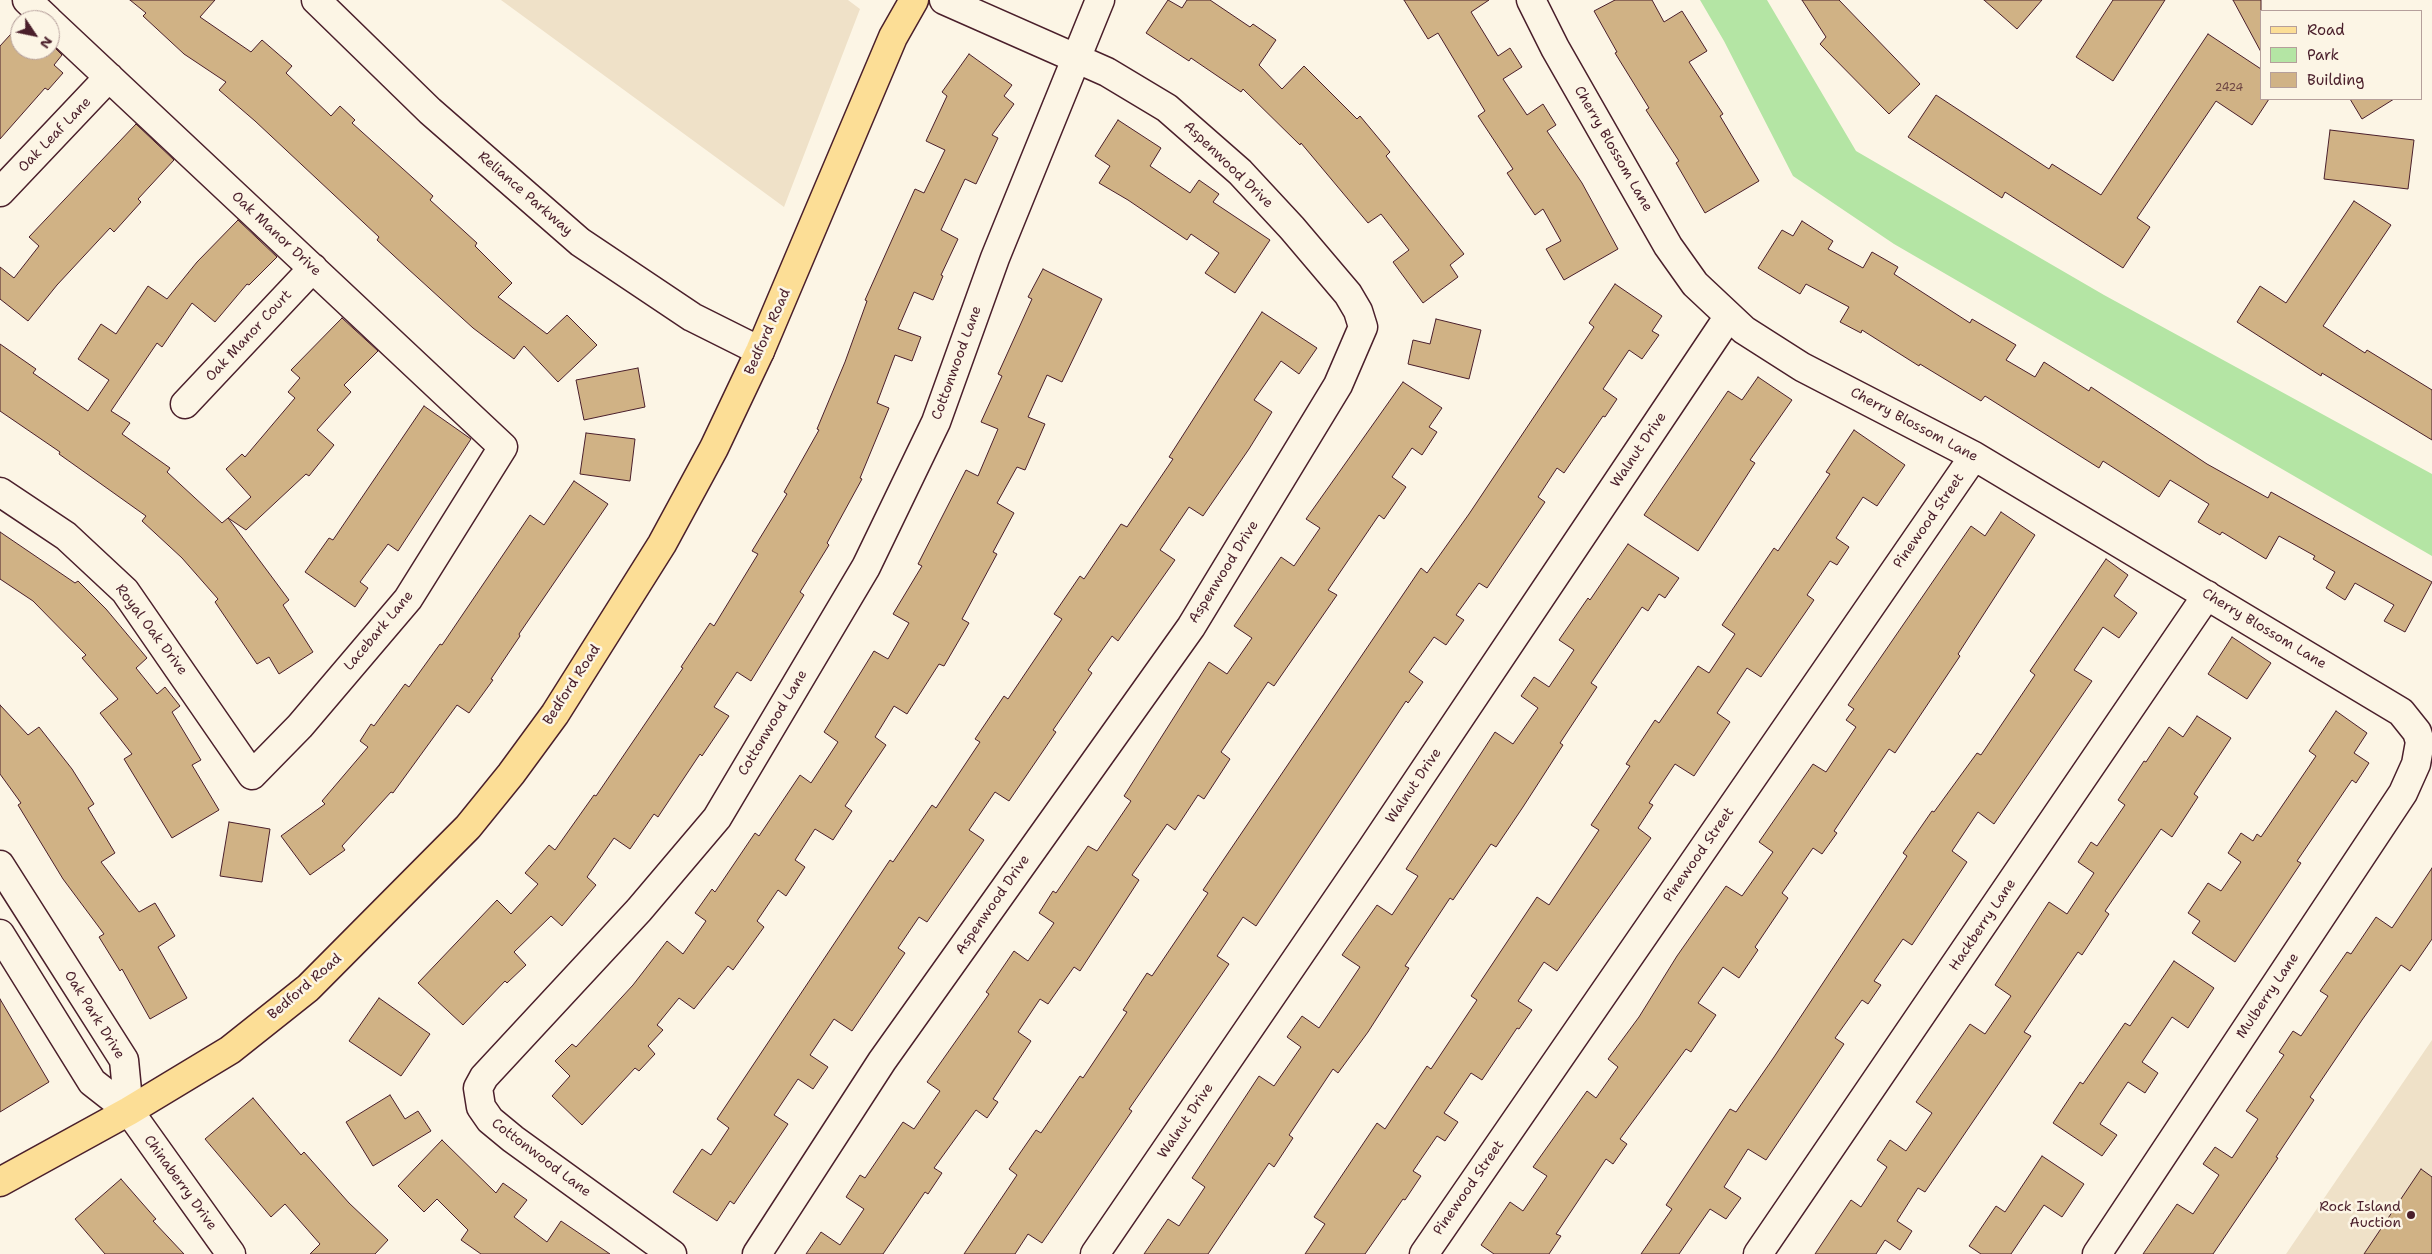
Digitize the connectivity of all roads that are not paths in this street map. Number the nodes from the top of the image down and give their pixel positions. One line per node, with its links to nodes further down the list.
1 (27, 0): 7 (street, Oak Manor Drive)
2 (316, 0): 14 (street, Reliance Parkway)
3 (914, 0): 14 (main road, Bedford Road)
4 (944, 0): 9 (street, Aspenwood Drive)
5 (1100, 0): 9 (street)
6 (1531, 0): 13 (street, Cherry Blossom Lane)
7 (37, 10)
8 (60, 31): 10 (street, Oak Manor Drive)
9 (1076, 58): 28 (street, Cottonwood Lane); 29 (street, Aspenwood Drive)
10 (109, 77): 11 (street, Oak Leaf Lane); 12 (street, Oak Manor Drive)
11 (0, 192)
12 (313, 268): 15 (street, Oak Manor Court); 16 (street, Oak Manor Drive)
13 (1729, 316): 17 (street, Cherry Blossom Lane); 30 (street, Walnut Drive)
14 (760, 351): 25 (main road, Bedford Road)
15 (185, 404)
16 (503, 447): 21 (street, Lacebark Lane)
17 (1974, 456): 19 (street, Cherry Blossom Lane); 31 (street, Pinewood Street)
18 (0, 492): 21 (street, Royal Oak Drive)
19 (2208, 595): 20 (street, Cherry Blossom Lane); 32 (street, Hackberry Lane)
20 (2417, 732): 33 (street, Mulberry Lane)
21 (252, 775)
22 (0, 865): 23 (street, Oak Park Drive)
23 (41, 931): 24 (street); 25 (street, Oak Park Drive)
24 (5, 943): 25 (street)
25 (129, 1111): 26 (main road, Bedford Road); 27 (street, Chinaberry Drive)
26 (0, 1182)
27 (231, 1254)
28 (672, 1254)
29 (757, 1254)
30 (1094, 1254)
31 (1424, 1254)
32 (1758, 1254)
33 (2097, 1254)

